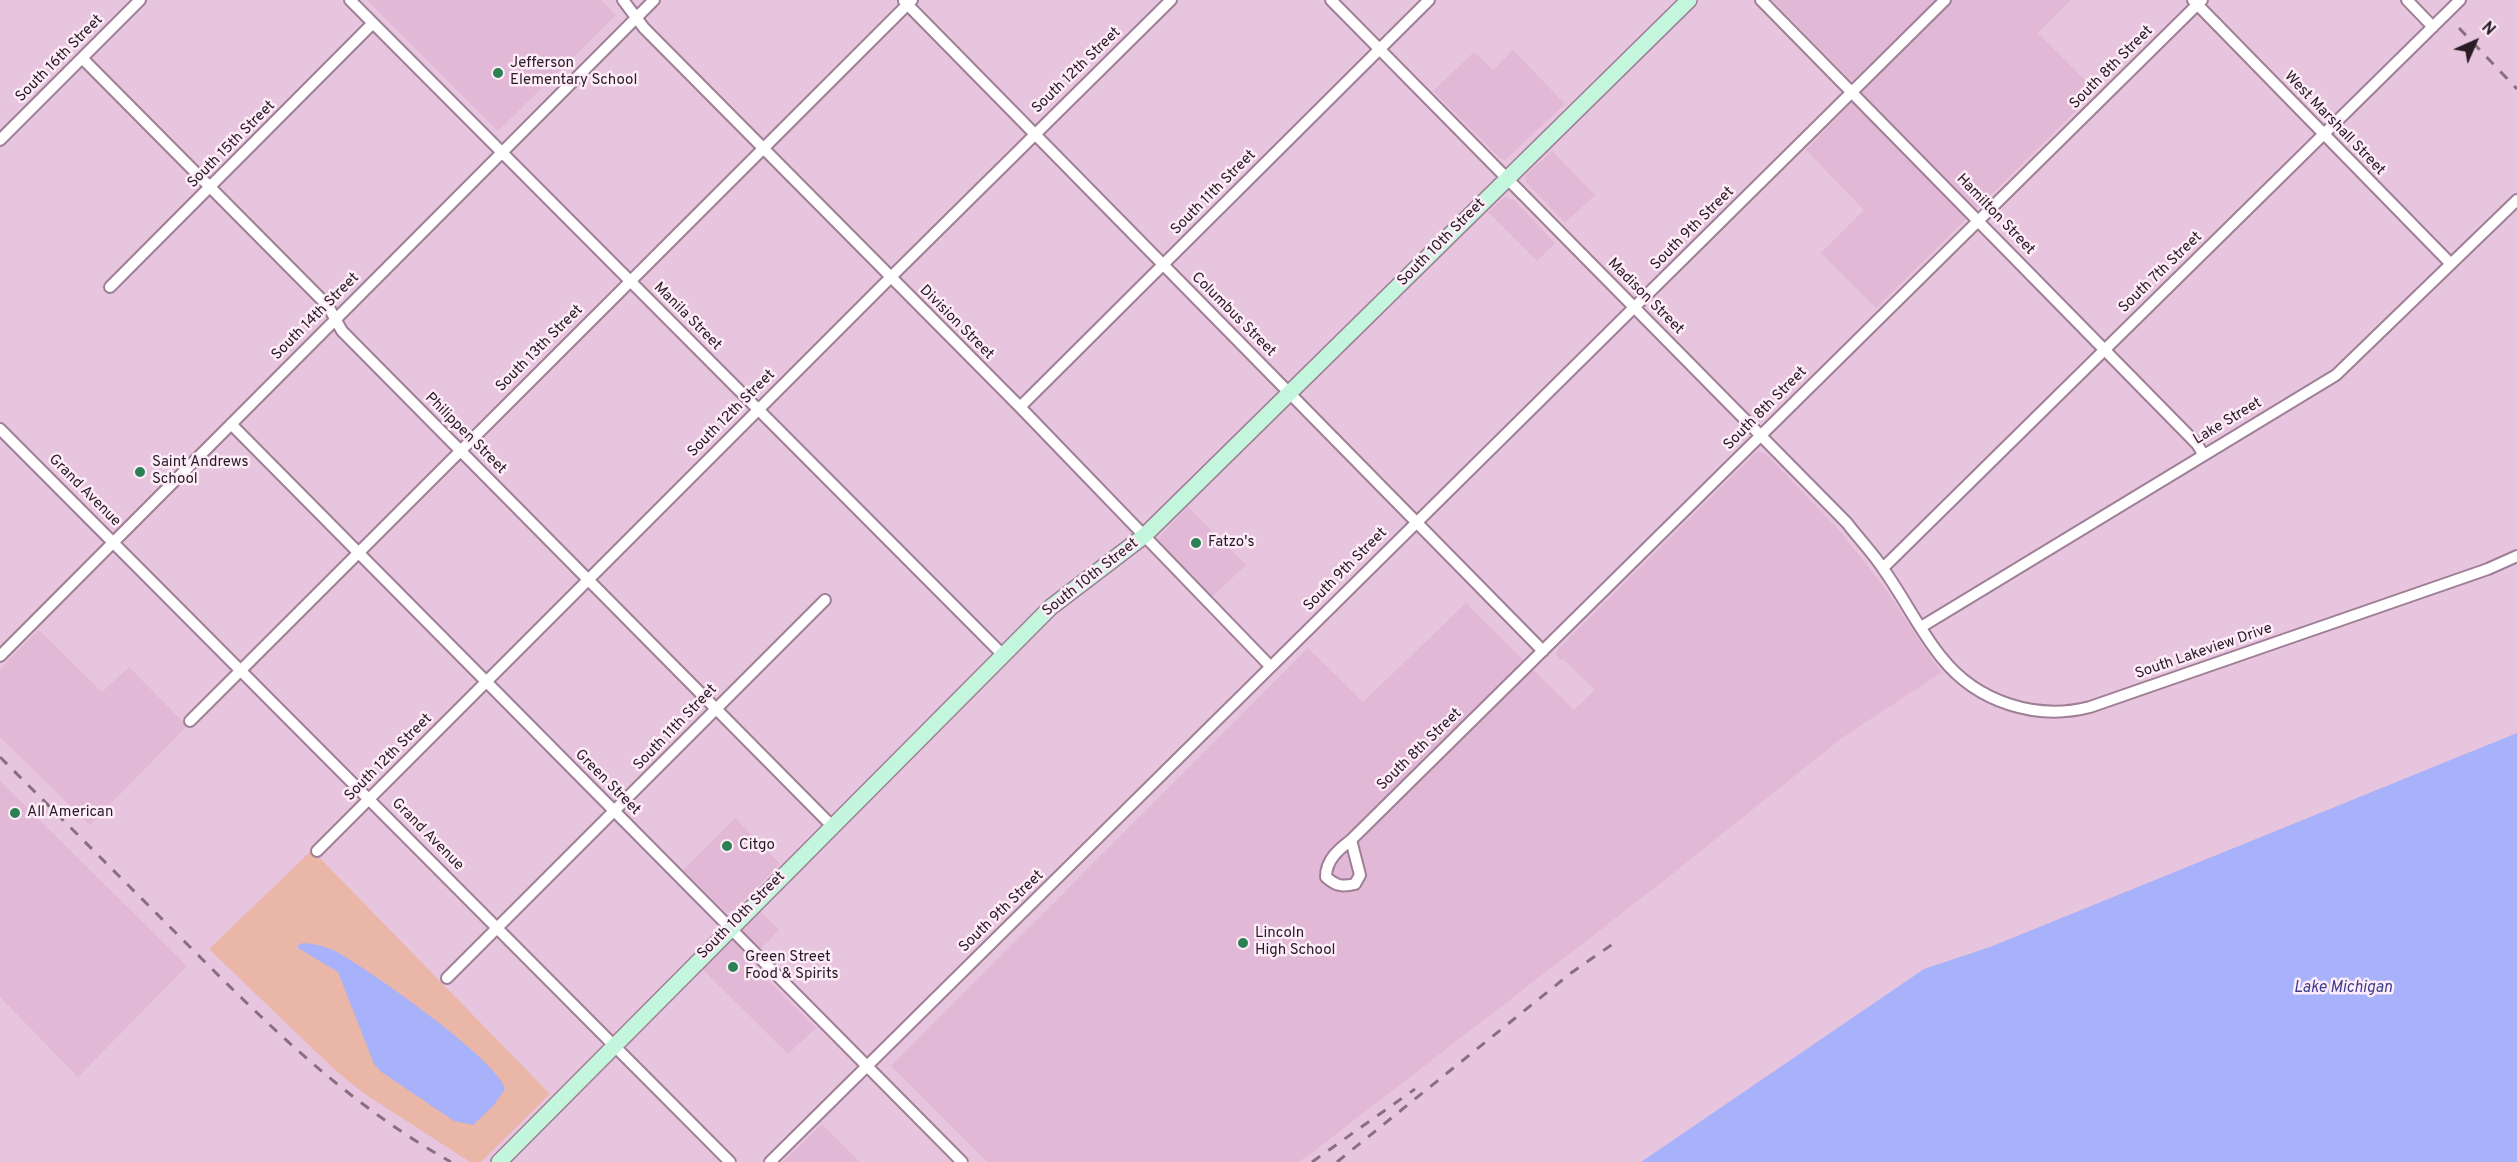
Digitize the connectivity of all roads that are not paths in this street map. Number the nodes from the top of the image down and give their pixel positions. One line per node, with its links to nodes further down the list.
1 (140, 0): 19 (street, South 16th Street)
2 (350, 0): 16 (street, Manila Street)
3 (623, 0): 15 (street, Division Street)
4 (654, 0): 15 (street, South 14th Street)
5 (1171, 0): 21 (street, South 12th Street)
6 (1332, 0): 18 (street, Madison Street)
7 (1429, 0): 18 (street, South 11th Street)
8 (1689, 0): 26 (street, South 10th Street)
9 (1761, 0): 20 (street, Hamilton Street)
10 (1945, 0): 20 (street, South 9th Street)
11 (2407, 0): 17 (street)
12 (2460, 0): 17 (street, South 7th Street)
13 (907, 2): 21 (street, Columbus Street); 24 (street, South 13th Street)
14 (2198, 2): 22 (street, West Marshall Street); 29 (street, South 8th Street)
15 (636, 18): 24 (street, Division Street); 25 (street, South 14th Street)
16 (373, 23): 25 (street, Manila Street); 27 (street, South 15th Street)
17 (2433, 27): 22 (street, South 7th Street)
18 (1380, 49): 26 (street, Madison Street); 31 (street, South 11th Street)
19 (82, 58): 23 (street, South 16th Street); 27 (street, Philippen Street)
20 (1852, 92): 29 (street, Hamilton Street); 35 (street, South 9th Street)
21 (1035, 134): 31 (street, Columbus Street); 32 (street, South 12th Street)
22 (2323, 135): 30 (street, West Marshall Street); 37 (street, South 7th Street)
23 (0, 140)
24 (762, 149): 32 (street, Division Street); 33 (street, South 13th Street)
25 (502, 152): 33 (street, Manila Street); 36 (street, South 14th Street)
26 (1507, 178): 35 (street, Madison Street); 38 (street, South 10th Street)
27 (211, 187): 34 (street, South 15th Street); 36 (street, Philippen Street)
28 (2517, 200): 30 (street, Lake Street)
29 (1979, 220): 37 (street, Hamilton Street); 43 (street, South 8th Street)
30 (2451, 264): 45 (street, Lake Street)
31 (1162, 265): 38 (street, Columbus Street); 39 (street, South 11th Street)
32 (890, 278): 39 (street, Division Street); 40 (street, South 12th Street)
33 (630, 280): 40 (street, Manila Street); 44 (street, South 13th Street)
34 (110, 287)
35 (1634, 308): 43 (street, Madison Street); 46 (street, South 9th Street)
36 (335, 319): 41 (street, South 14th Street); 44 (street, Philippen Street)
37 (2104, 349): 45 (street, Hamilton Street); 51 (street, South 7th Street)
38 (1290, 393): 46 (street, Columbus Street); 47 (street, South 10th Street)
39 (1020, 406): 47 (street, Division Street)
40 (758, 410): 52 (street, South 12th Street); 56 (street, Manila Street)
41 (231, 424): 48 (street, South 14th Street); 49 (street, Green Street)
42 (0, 429): 48 (street, Grand Avenue)
43 (1762, 435): 51 (street, Madison Street); 55 (street, South 8th Street)
44 (460, 451): 49 (street, South 13th Street); 52 (street, Philippen Street)
45 (2203, 454): 54 (street, Lake Street)
46 (1416, 522): 55 (street, Columbus Street); 58 (street, South 9th Street)
47 (1144, 536): 56 (street, South 10th Street); 58 (street, Division Street)
48 (114, 541): 57 (street, South 14th Street); 59 (street, Grand Avenue)
49 (358, 554): 59 (street, South 13th Street); 60 (street, Green Street)
50 (2517, 556): 54 (street, South Lakeview Drive)
51 (1883, 568): 54 (street, Madison Street)
52 (589, 580): 60 (street, South 12th Street); 61 (street, Philippen Street)
53 (825, 600): 61 (street, South 11th Street)
54 (1921, 627)
55 (1543, 651): 66 (street, South 8th Street)
56 (1003, 655): 65 (street, South 10th Street)
57 (0, 656)
58 (1270, 666): 72 (street, South 9th Street)
59 (241, 669): 62 (street, South 13th Street); 63 (street, Grand Avenue)
60 (486, 682): 63 (street, South 12th Street); 64 (street, Green Street)
61 (715, 708): 64 (street, South 11th Street); 65 (street, Philippen Street)
62 (190, 721)
63 (369, 799): 67 (street, South 12th Street); 68 (street, Grand Avenue)
64 (615, 812): 68 (street, South 11th Street); 69 (street, Green Street)
65 (832, 826): 69 (street, South 10th Street)
66 (1351, 840)
67 (316, 851)
68 (497, 927): 70 (street, South 11th Street); 71 (street, Grand Avenue)
69 (729, 928): 71 (street, South 10th Street); 72 (street, Green Street)
70 (447, 978)
71 (615, 1045): 73 (street, South 10th Street); 74 (street, Grand Avenue)
72 (867, 1066): 75 (street, South 9th Street); 76 (street, Green Street)
73 (499, 1162)
74 (730, 1162)
75 (770, 1162)
76 (962, 1162)

